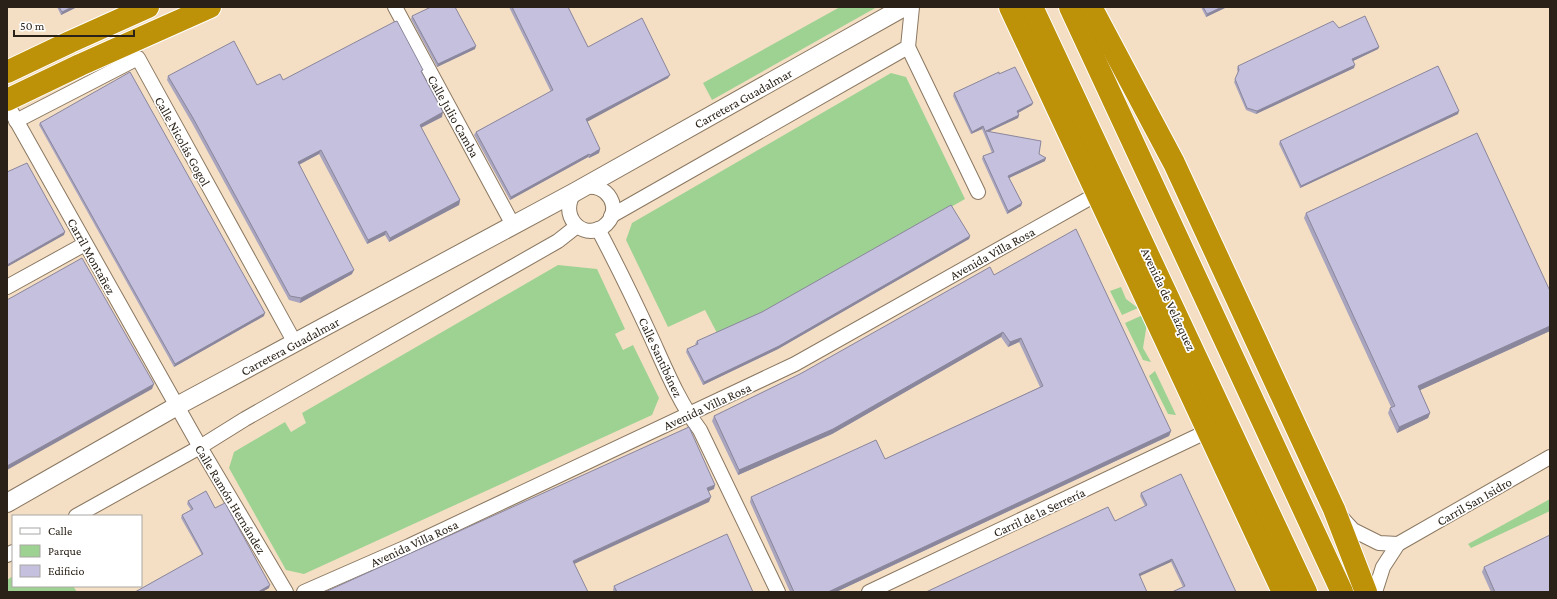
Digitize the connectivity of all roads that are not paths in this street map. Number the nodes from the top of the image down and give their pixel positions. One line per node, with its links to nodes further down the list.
1 (148, 7): 11 (highway)
2 (210, 7): 12 (highway)
3 (395, 7): 19 (street, Calle Julio Camba)
4 (904, 7): 15 (street, Carretera Guadalmar)
5 (912, 7): 10 (street)
6 (1010, 7): 17 (highway)
7 (1032, 7): 39 (highway, Avenida de Velázquez)
8 (1070, 7): 40 (highway)
9 (1091, 7): 31 (highway)
10 (908, 47): 16 (street); 18 (street)
11 (7, 72)
12 (7, 100)
13 (7, 104): 14 (street, Carril Montañez)
14 (16, 121): 22 (street, Carril Montañez); 24 (street, Calle Nicolás Gogol)
15 (578, 190): 18 (street); 19 (street, Carretera Guadalmar); 20 (street)
16 (978, 192)
17 (1097, 194): 26 (street, Avenida Villa Rosa); 27 (highway)
18 (611, 216): 21 (street)
19 (513, 225): 24 (street, Carretera Guadalmar)
20 (577, 226): 21 (street); 28 (street)
21 (598, 229): 26 (street, Calle Santibánez)
22 (85, 244): 23 (street); 25 (street, Carril Montañez)
23 (7, 287)
24 (295, 343): 25 (street, Carretera Guadalmar)
25 (178, 406): 28 (street, Calle Ramón Hernández); 30 (street, Carretera Guadalmar)
26 (689, 415): 35 (street, Avenida Villa Rosa); 36 (street, Calle Santibánez)
27 (1208, 431): 37 (street, Carril de la Serrería); 38 (highway)
28 (200, 447): 32 (street); 34 (street, Calle Ramón Hernández)
29 (1550, 457): 33 (street, Carril San Isidro)
30 (7, 503)
31 (1334, 509): 33 (street); 41 (highway)
32 (78, 515)
33 (1398, 544): 42 (street)
34 (286, 592)
35 (304, 592)
36 (778, 592)
37 (869, 592)
38 (1283, 592)
39 (1306, 592)
40 (1342, 592)
41 (1366, 592)
42 (1375, 592)

